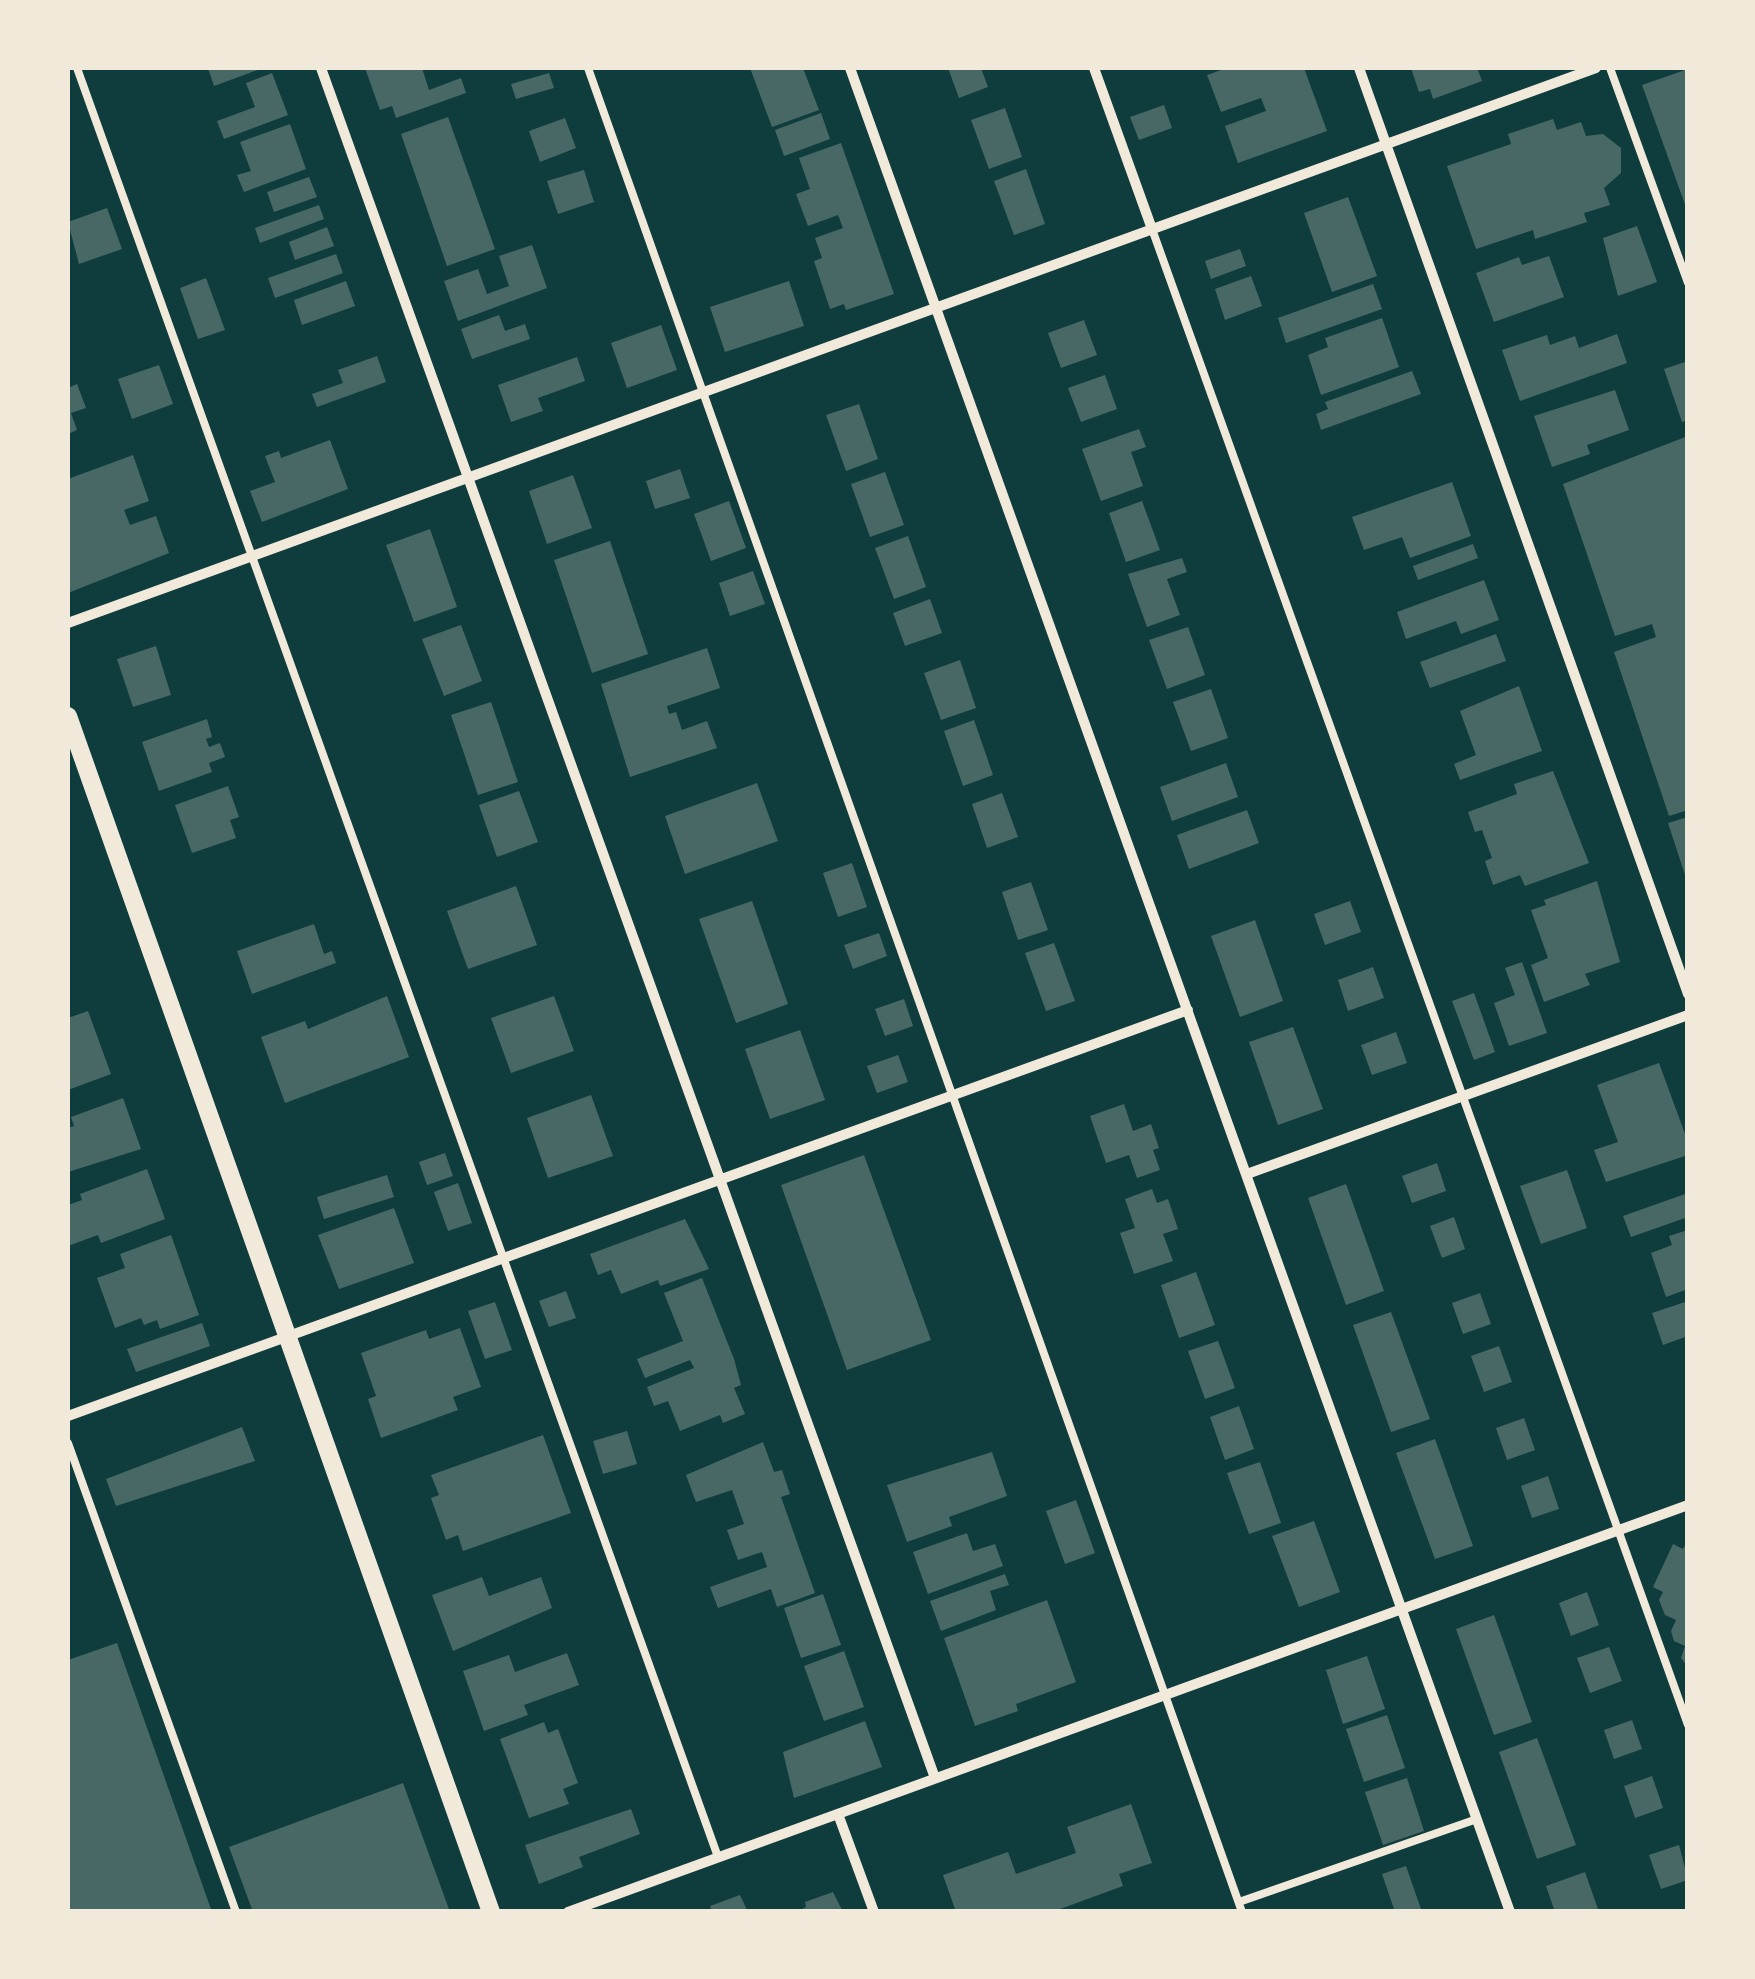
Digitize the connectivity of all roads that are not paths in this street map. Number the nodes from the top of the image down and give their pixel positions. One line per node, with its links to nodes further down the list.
1 (77, 68): 15 (lane)
2 (321, 68): 14 (street)
3 (588, 68): 13 (lane)
4 (850, 68): 12 (street)
5 (1094, 68): 10 (street)
6 (1359, 68): 9 (street)
7 (1596, 68): 9 (street)
8 (1610, 68): 11 (lane)
9 (1386, 144): 10 (street); 18 (street)
10 (1152, 229): 12 (street); 22 (lane)
11 (1688, 283)
12 (936, 308): 13 (street); 19 (street)
13 (704, 392): 14 (street); 21 (lane)
14 (468, 478): 15 (street); 24 (street)
15 (252, 556): 16 (street); 25 (lane)
16 (68, 623)
17 (68, 716): 26 (street)
18 (1688, 994)
19 (1188, 1010): 21 (street); 23 (street)
20 (1688, 1015): 22 (street)
21 (954, 1095): 24 (street); 32 (lane)
22 (1461, 1097): 23 (street); 30 (lane)
23 (1246, 1174): 31 (street)
24 (720, 1180): 25 (street); 34 (street)
25 (503, 1258): 26 (street); 37 (lane)
26 (287, 1336): 27 (street); 40 (street)
27 (68, 1416)
28 (68, 1443): 39 (lane)
29 (1688, 1505): 30 (street)
30 (1616, 1531): 31 (street); 33 (lane)
31 (1402, 1608): 32 (street); 36 (street)
32 (1167, 1694): 34 (street); 38 (lane)
33 (1688, 1726)
34 (935, 1778): 35 (street)
35 (838, 1814): 37 (street); 42 (street)
36 (1477, 1819): 38 (lane); 43 (street)
37 (718, 1857): 41 (street)
38 (1241, 1907)
39 (236, 1912)
40 (491, 1912)
41 (568, 1912)
42 (874, 1912)
43 (1510, 1912)

